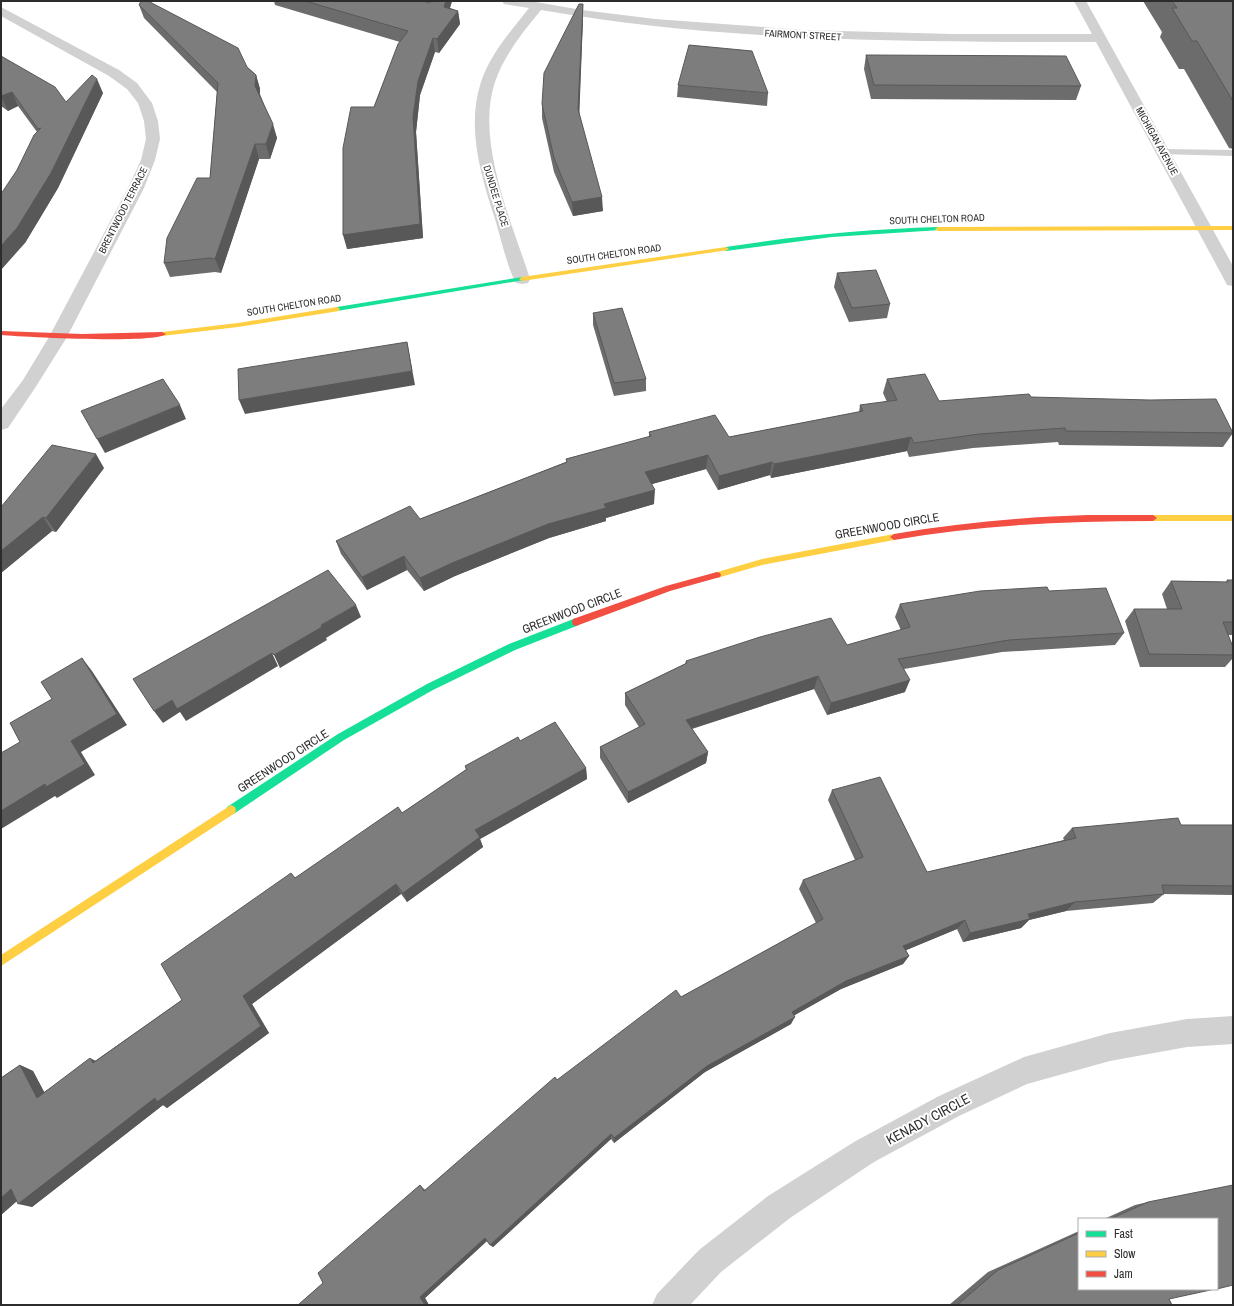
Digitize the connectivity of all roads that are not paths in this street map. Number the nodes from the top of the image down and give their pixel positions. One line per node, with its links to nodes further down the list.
1 (508, 1): 3 (street, FAIRMONT STREET)
2 (1080, 1): 5 (street, MICHIGAN AVENUE)
3 (537, 7): 5 (street, FAIRMONT STREET); 10 (street, DUNDEE PLACE)
4 (1, 11): 13 (street, BRENTWOOD TERRACE)
5 (1100, 38): 6 (street, MICHIGAN AVENUE)
6 (1163, 152): 7 (lane); 8 (street, MICHIGAN AVENUE)
7 (1231, 153)
8 (1205, 228): 9 (main road, SOUTH CHELTON ROAD); 10 (main road, SOUTH CHELTON ROAD); 11 (street, MICHIGAN AVENUE)
9 (1233, 228)
10 (522, 278): 13 (main road, SOUTH CHELTON ROAD)
11 (1233, 281)
12 (1, 333): 13 (main road, SOUTH CHELTON ROAD)
13 (58, 338): 14 (street, BRENTWOOD TERRACE)
14 (1, 423)
15 (1233, 518): 16 (main road, GREENWOOD CIRCLE)
16 (1, 961)
17 (1233, 1030): 18 (street, KENADY CIRCLE)
18 (668, 1305)

